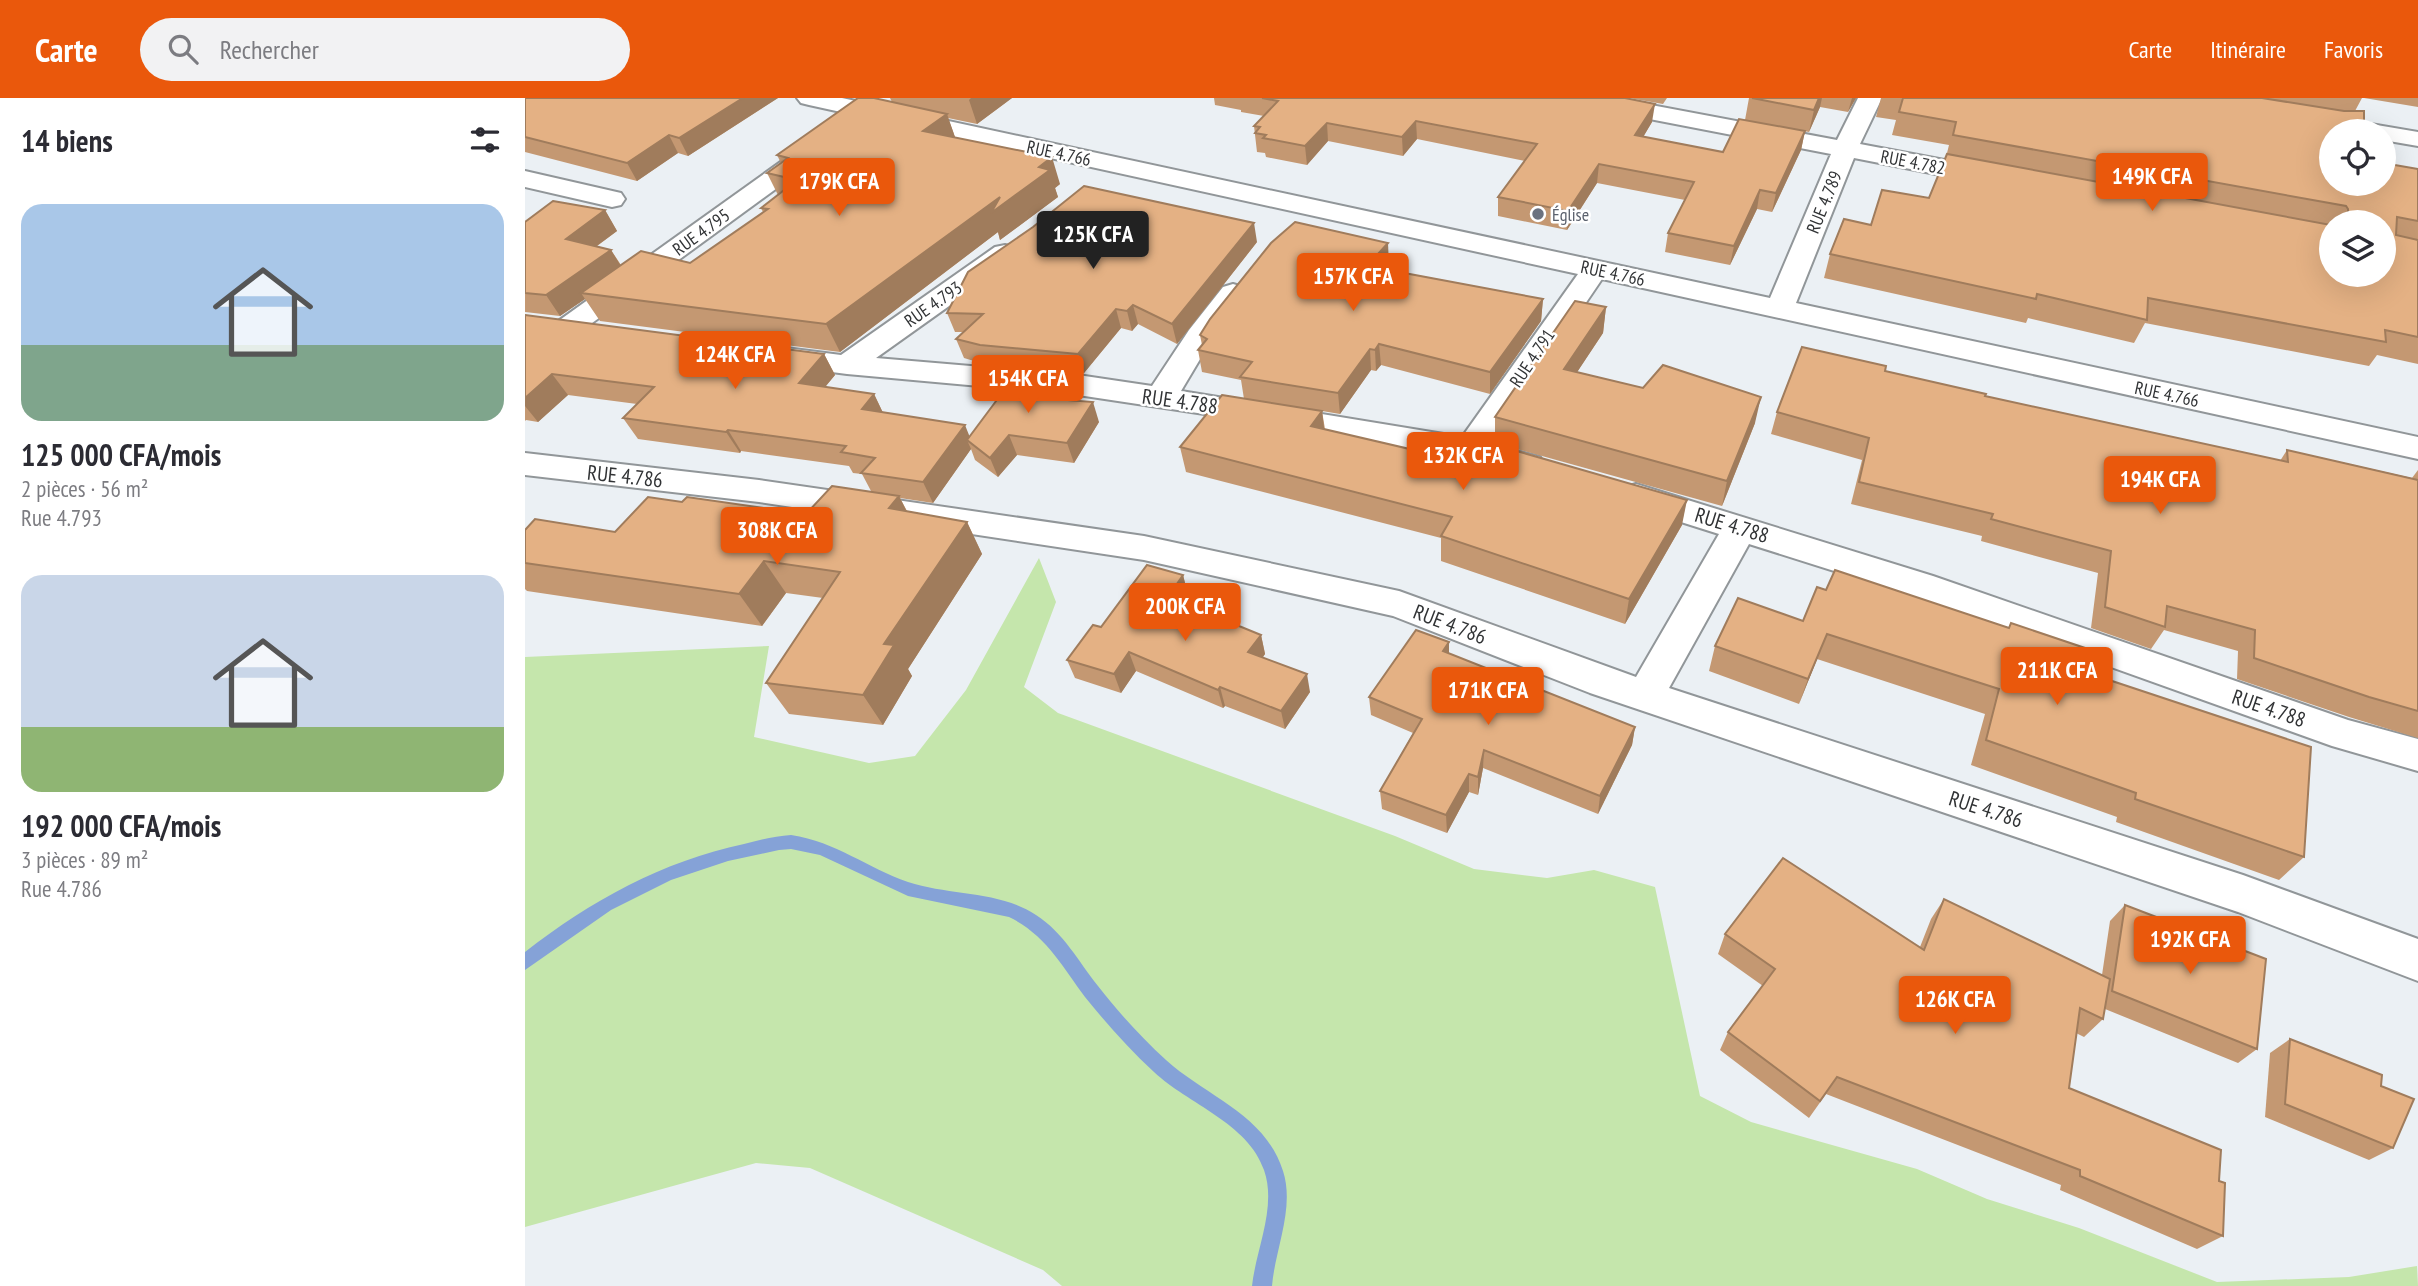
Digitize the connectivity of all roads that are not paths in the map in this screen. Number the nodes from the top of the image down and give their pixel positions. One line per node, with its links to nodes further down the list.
1 (809, 98): 4 (street, RUE 4.766)
2 (1577, 98): 9 (street, RUE 4.782)
3 (1870, 98): 9 (street, RUE 4.789)
4 (868, 111): 10 (street, RUE 4.766); 21 (street, RUE 4.795)
5 (2290, 117): 6 (street)
6 (2319, 122)
7 (2396, 135): 8 (street)
8 (2418, 139)
9 (1845, 149): 12 (street, RUE 4.782); 20 (street, RUE 4.789)
10 (1118, 166): 13 (street); 15 (street, RUE 4.766)
11 (525, 179): 14 (street)
12 (2021, 182)
13 (1087, 190)
14 (612, 200)
15 (1328, 211): 16 (street); 18 (street, RUE 4.766)
16 (1285, 232)
17 (1027, 238): 23 (street, RUE 4.793)
18 (1596, 269): 20 (street, RUE 4.766); 26 (street, RUE 4.791)
19 (1246, 277): 24 (street)
20 (1780, 308): 25 (street, RUE 4.766)
21 (607, 334)
22 (754, 353): 23 (street, RUE 4.788)
23 (847, 365): 24 (street, RUE 4.788)
24 (1160, 399): 26 (street, RUE 4.788)
25 (2418, 448)
26 (1470, 449): 28 (street, RUE 4.788)
27 (525, 464): 31 (street, RUE 4.786)
28 (1562, 475)
29 (1601, 486): 30 (street, RUE 4.788)
30 (1741, 527): 31 (street); 32 (street, RUE 4.788)
31 (1645, 696): 33 (street, RUE 4.786)
32 (2418, 755)
33 (2418, 960)

